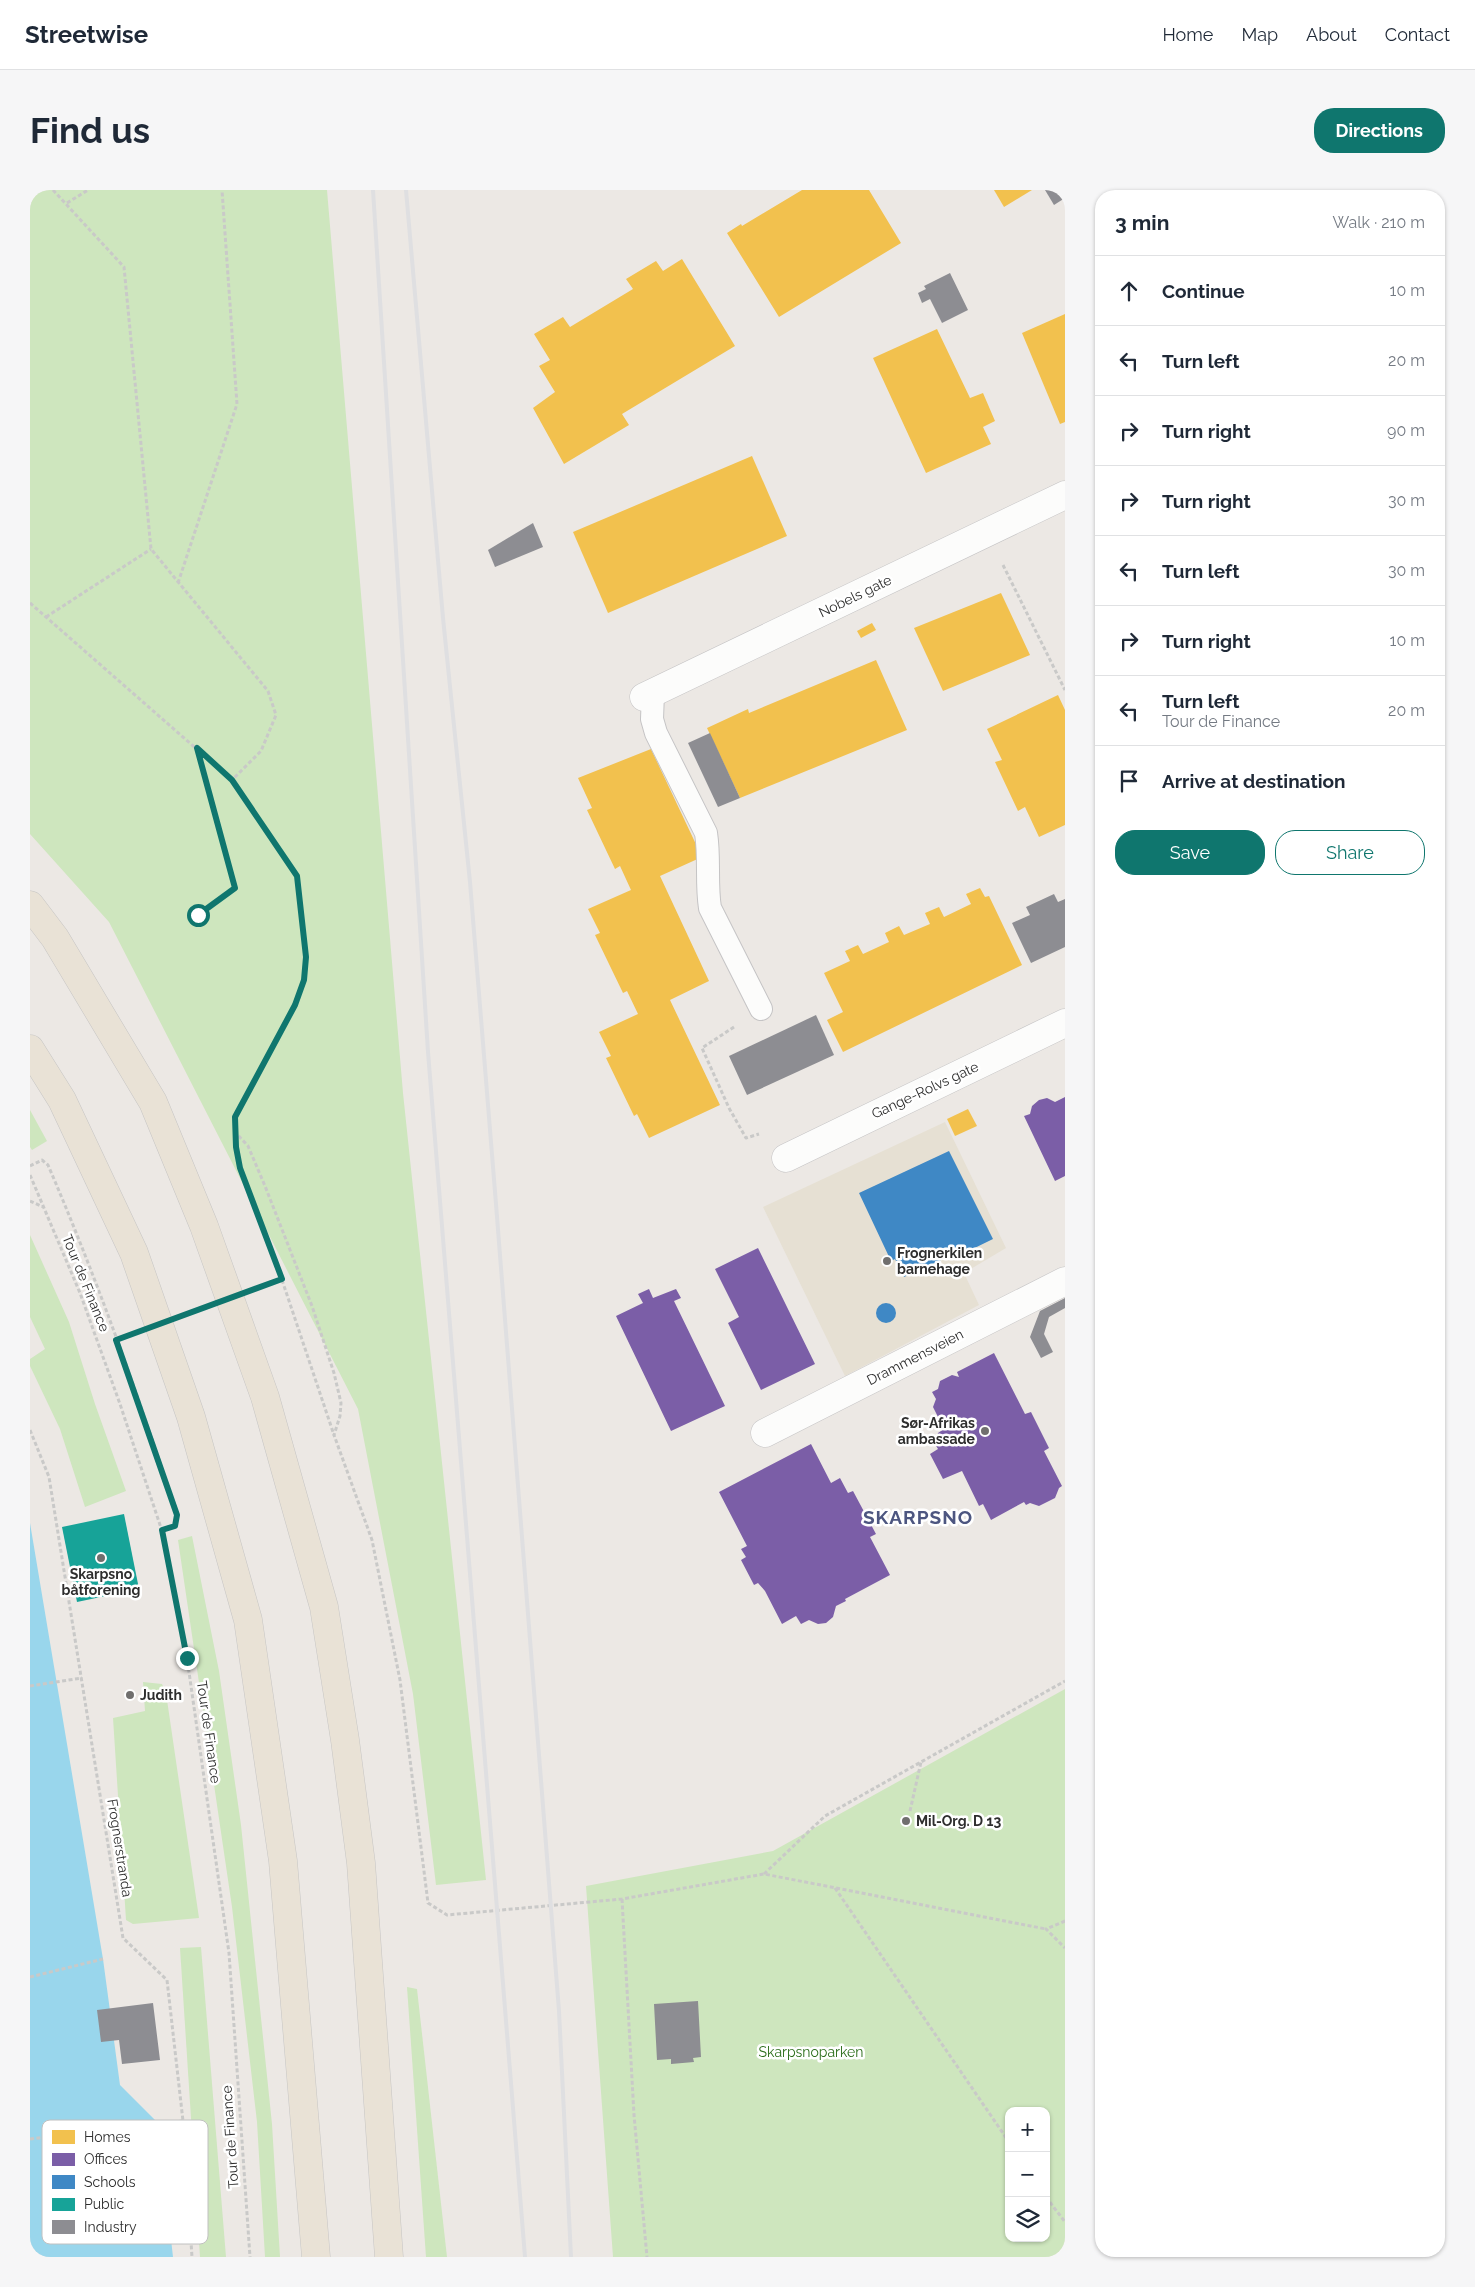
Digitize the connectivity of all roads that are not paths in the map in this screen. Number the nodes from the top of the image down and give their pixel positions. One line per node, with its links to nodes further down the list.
1 (1065, 496): 2 (street, Nobels gate)
2 (649, 695): 4 (lane)
3 (30, 905): 11 (highway)
4 (761, 1008)
5 (1065, 1023): 7 (street, Gange-Rolvs gate)
6 (30, 1049): 10 (highway)
7 (786, 1158)
8 (1065, 1281): 9 (street, Drammensveien)
9 (766, 1433)
10 (316, 2257)
11 (389, 2257)

